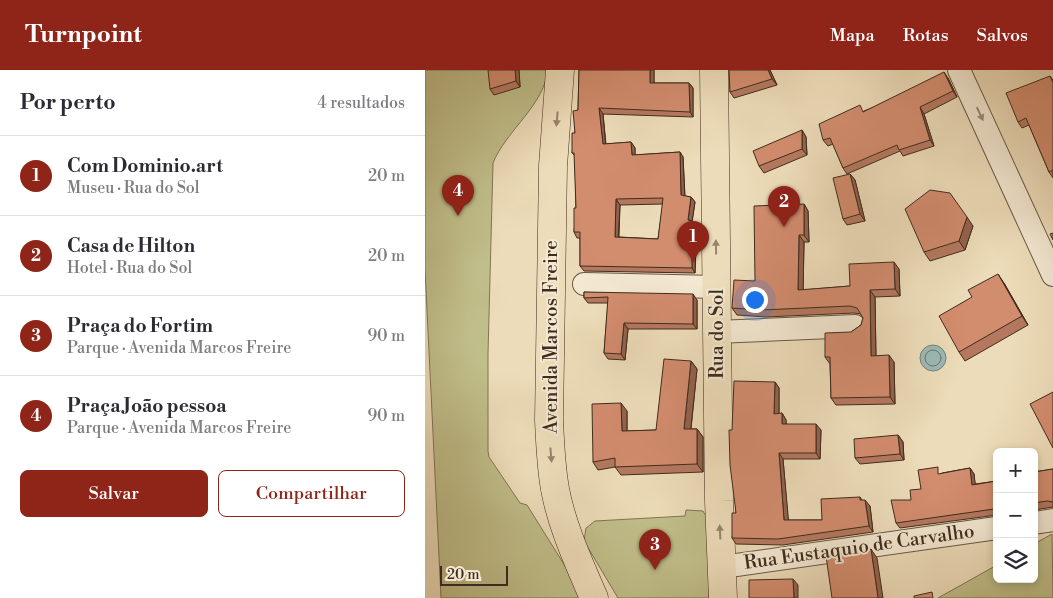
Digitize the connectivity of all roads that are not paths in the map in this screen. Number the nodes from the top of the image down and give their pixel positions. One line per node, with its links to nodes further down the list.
1 (560, 70): 13 (main road, Avenida Marcos Freire, one-way to 13)
2 (714, 70): 6 (main road, Rua do Sol, one-way to 2)
3 (959, 70): 4 (street, one-way to 4)
4 (1053, 275)
5 (584, 284): 6 (street)
6 (717, 287): 8 (main road, Rua do Sol)
7 (855, 326): 8 (street)
8 (716, 332): 12 (main road, Rua do Sol, one-way to 8)
9 (1053, 520): 10 (street)
10 (1038, 522)
11 (993, 529): 12 (street, Rua Eustaquio de Carvalho)
12 (722, 567): 14 (main road, Rua do Sol)
13 (594, 598)
14 (723, 598)

